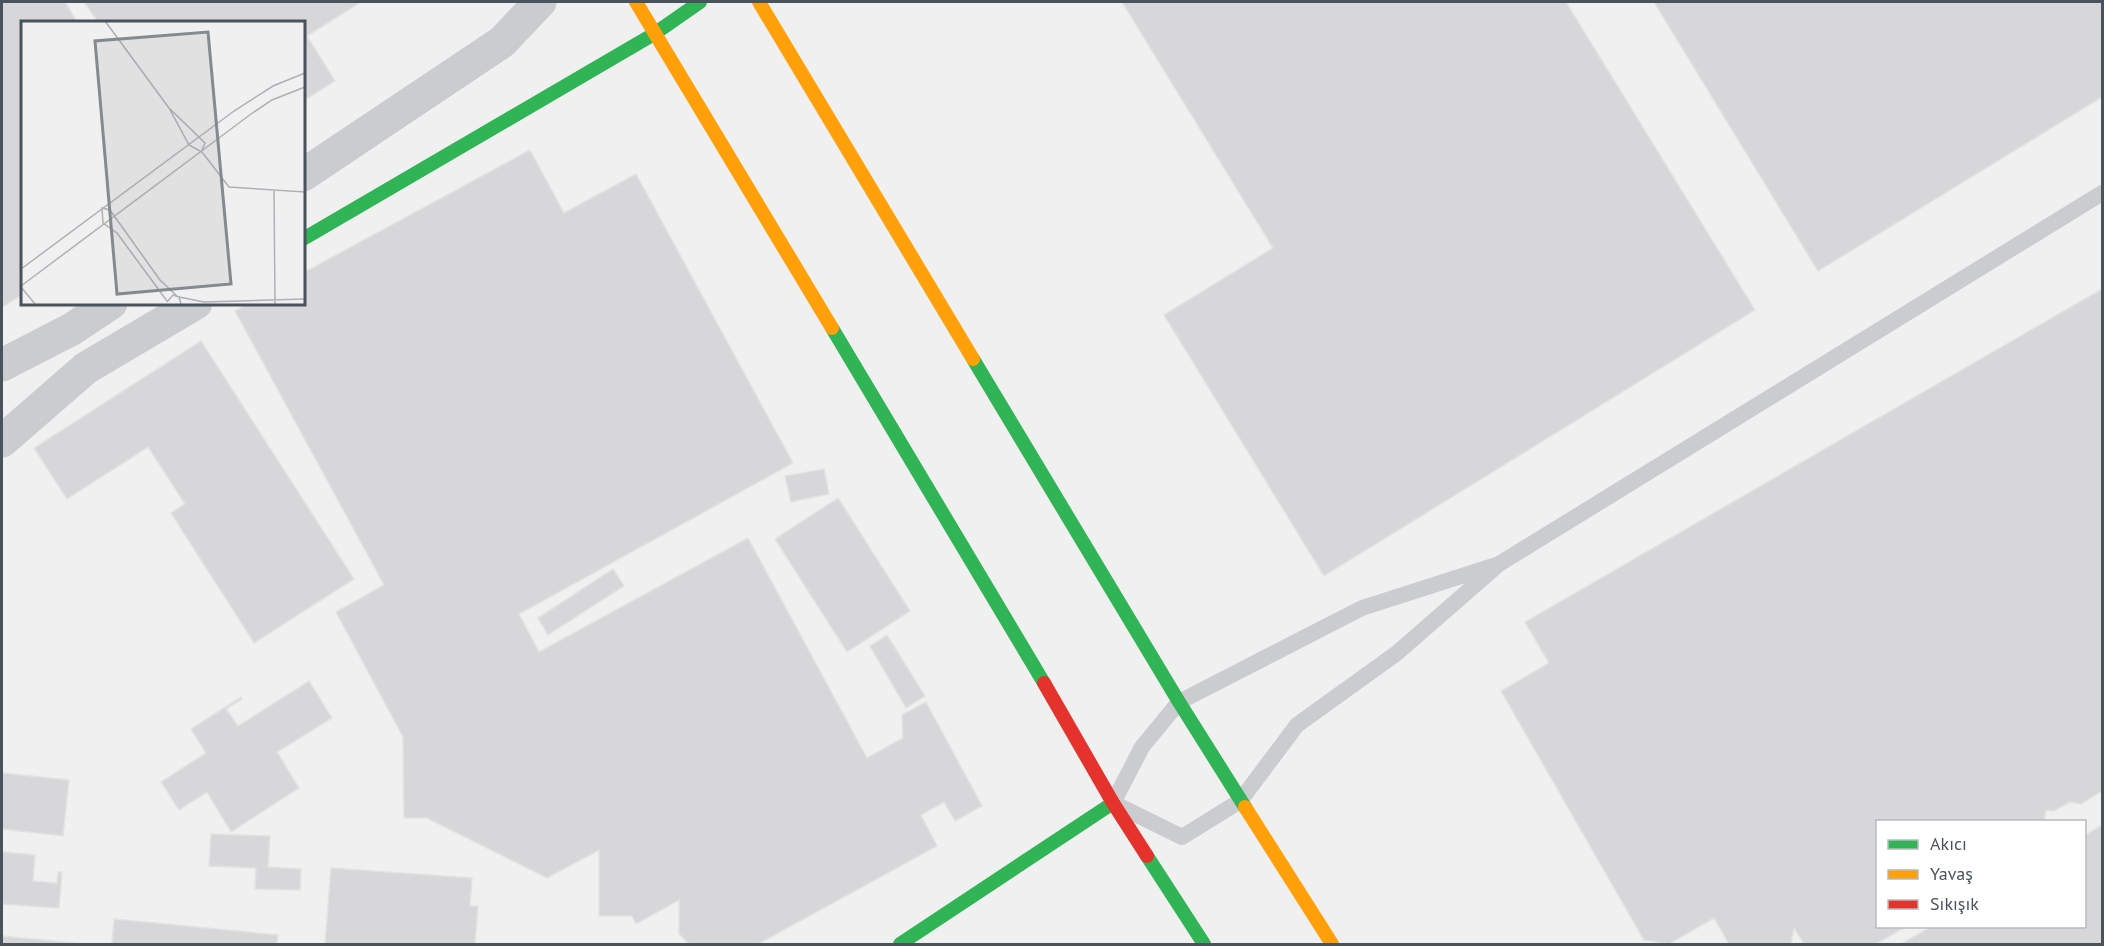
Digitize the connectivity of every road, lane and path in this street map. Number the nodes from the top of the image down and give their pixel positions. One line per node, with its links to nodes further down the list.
1 (540, 2): 6 (street)
2 (636, 2): 5 (street)
3 (700, 2): 5 (street)
4 (759, 2): 14 (street)
5 (654, 34): 8 (street); 16 (street)
6 (304, 174)
7 (2103, 193): 13 (lane)
8 (304, 238)
9 (110, 304): 11 (street)
10 (194, 304): 12 (street)
11 (2, 365)
12 (2, 441)
13 (1499, 564): 14 (lane); 15 (lane)
14 (1179, 702): 15 (street); 16 (lane)
15 (1240, 801): 16 (lane); 19 (street)
16 (1113, 803): 17 (street); 18 (street)
17 (900, 945)
18 (1204, 945)
19 (1332, 945)

